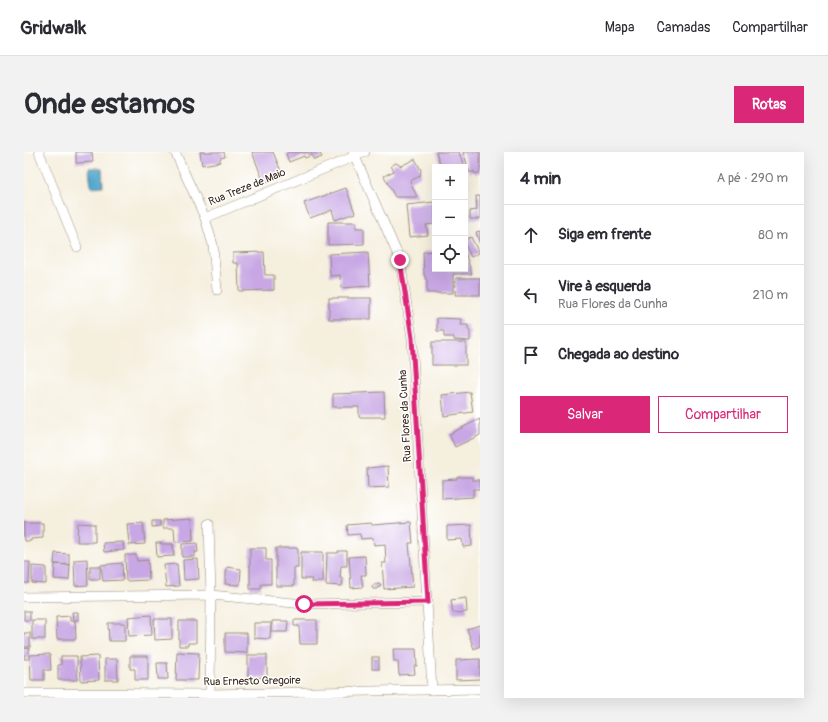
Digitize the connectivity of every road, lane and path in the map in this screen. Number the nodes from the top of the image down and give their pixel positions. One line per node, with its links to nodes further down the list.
1 (39, 152): 6 (street)
2 (175, 152): 5 (street)
3 (365, 152): 4 (street, Rua Treze de Maio)
4 (353, 154): 5 (street, Rua Treze de Maio); 11 (street, Rua Flores da Cunha)
5 (205, 218): 7 (street)
6 (76, 247)
7 (217, 290)
8 (209, 524): 9 (street)
9 (211, 595): 10 (street); 11 (street); 15 (street)
10 (24, 597)
11 (428, 602): 13 (street, Rua Flores da Cunha)
12 (480, 689): 13 (street, Rua Ernesto Gregoire)
13 (432, 690): 15 (street, Rua Ernesto Gregoire)
14 (24, 693): 15 (street, Rua Ernesto Gregoire)
15 (210, 696)

